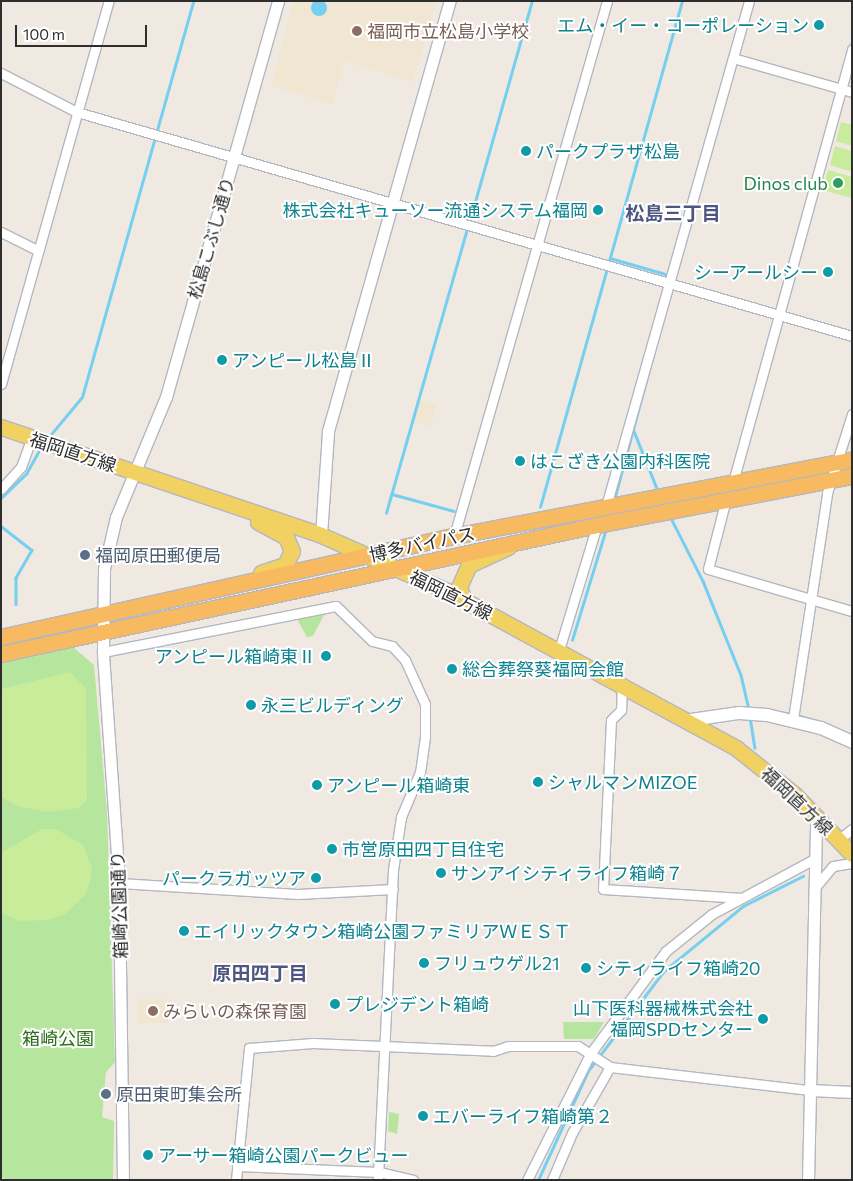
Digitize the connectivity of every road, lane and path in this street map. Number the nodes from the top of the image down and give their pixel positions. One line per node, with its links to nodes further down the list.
1 (109, 1): 11 (street)
2 (278, 1): 12 (street, 松島こぶし通り)
3 (450, 1): 13 (street)
4 (606, 1): 15 (street)
5 (749, 1): 7 (street)
6 (852, 49): 9 (street)
7 (733, 58): 9 (street); 17 (street)
8 (1, 72): 11 (street)
9 (841, 89): 10 (street); 18 (street)
10 (852, 92)
11 (77, 112): 12 (street); 16 (street)
12 (234, 158): 13 (street); 25 (street, 松島こぶし通り)
13 (393, 203): 15 (street); 34 (street)
14 (1, 232): 16 (street)
15 (538, 244): 17 (street); 35 (street)
16 (39, 251): 20 (street)
17 (670, 282): 18 (street); 31 (street)
18 (778, 314): 19 (street); 28 (street)
19 (852, 336)
20 (1, 384)
21 (852, 414): 24 (street)
22 (1, 427): 23 (main road, 福岡直方線)
23 (31, 439): 25 (main road, 福岡直方線); 29 (street)
24 (846, 461): 27 (street); 28 (highway, 博多バイパス)
25 (134, 472): 32 (main road, 福岡直方線); 43 (street, 松島こぶし通り)
26 (852, 476): 27 (highway, 博多バイパス)
27 (833, 480): 30 (highway, 博多バイパス); 41 (street)
28 (733, 482): 31 (highway, 博多バイパス)
29 (1, 489)
30 (726, 499): 33 (highway, 博多バイパス); 41 (street)
31 (606, 506): 35 (highway, 博多バイパス)
32 (236, 508): 34 (main road, 福岡直方線); 39 (main road)
33 (597, 525): 36 (highway, 博多バイパス); 46 (street)
34 (321, 535): 37 (main road, 福岡直方線)
35 (454, 536): 37 (highway, 博多バイパス)
36 (518, 542): 38 (highway, 博多バイパス); 40 (main road)
37 (371, 554): 38 (main road, 福岡直方線); 39 (highway, 博多バイパス)
38 (397, 568): 40 (main road, 福岡直方線); 44 (highway, 博多バイパス)
39 (168, 600): 43 (highway, 博多バイパス)
40 (464, 600): 46 (main road, 福岡直方線)
41 (812, 600): 42 (street); 50 (street)
42 (852, 611)
43 (104, 614): 44 (street, 箱崎公園通り); 45 (highway, 博多バイパス)
44 (103, 632): 47 (street, 箱崎公園通り); 48 (highway, 博多バイパス)
45 (1, 637)
46 (559, 650): 49 (main road, 福岡直方線)
47 (103, 652): 59 (street, 箱崎公園通り); 61 (street)
48 (1, 654)
49 (622, 684): 51 (main road, 福岡直方線); 62 (street)
50 (793, 719): 51 (main road); 52 (main road)
51 (690, 720): 53 (main road, 福岡直方線)
52 (852, 742)
53 (816, 815): 55 (main road, 福岡直方線); 57 (street)
54 (852, 829): 55 (street)
55 (838, 840): 56 (main road, 福岡直方線)
56 (852, 854)
57 (816, 858): 60 (street); 62 (street)
58 (852, 863): 60 (street)
59 (119, 883): 61 (street); 70 (street, 箱崎公園通り)
60 (816, 886): 66 (street)
61 (392, 889): 63 (street)
62 (743, 898): 64 (street)
63 (386, 1046): 64 (street); 68 (street); 69 (street)
64 (591, 1055): 65 (street); 73 (street)
65 (608, 1066): 66 (street); 74 (street)
66 (810, 1090): 67 (street); 75 (street)
67 (852, 1092)
68 (237, 1166): 69 (street); 71 (street)
69 (378, 1176): 72 (street)
70 (123, 1180)
71 (236, 1180)
72 (413, 1180)
73 (527, 1180)
74 (552, 1180)
75 (808, 1180)

